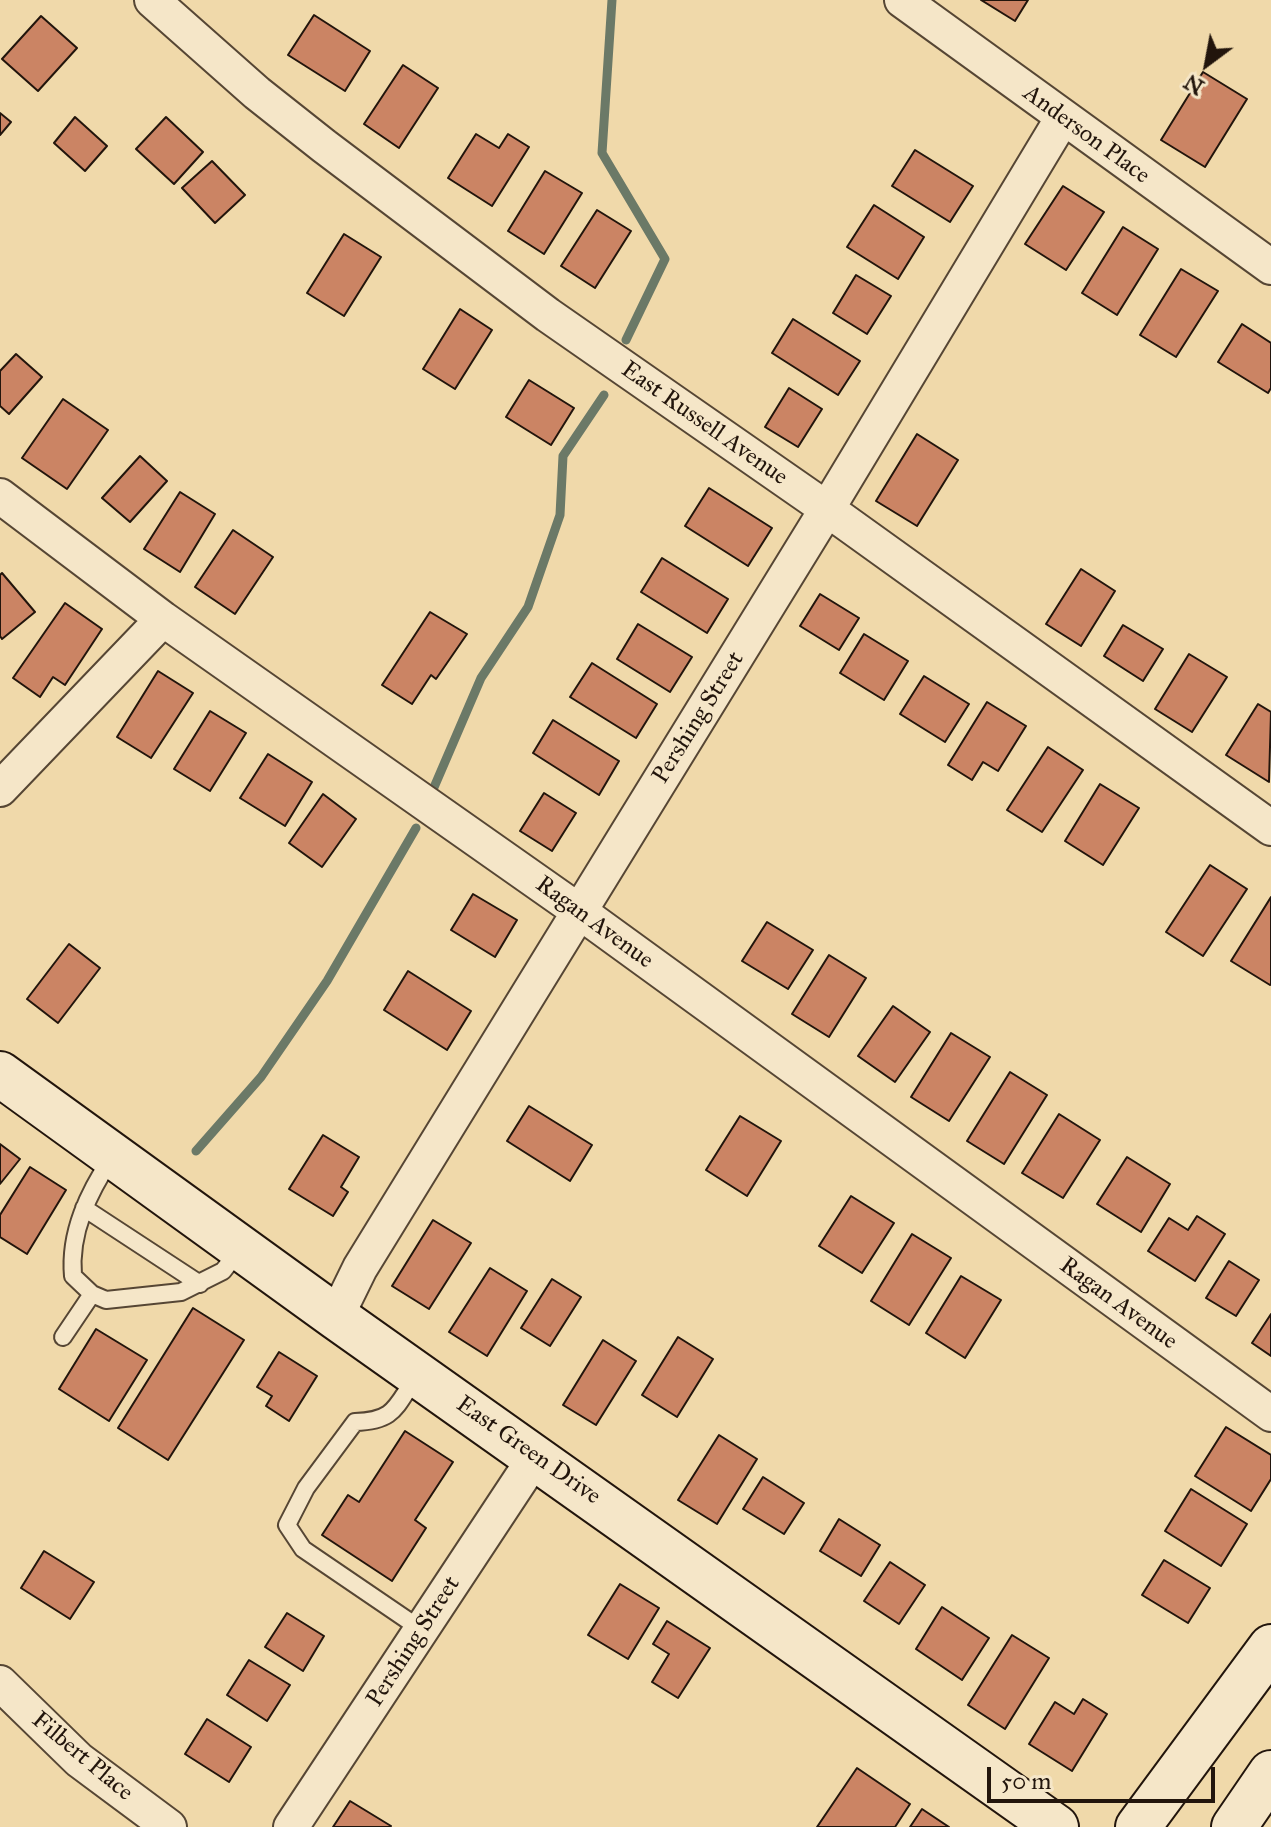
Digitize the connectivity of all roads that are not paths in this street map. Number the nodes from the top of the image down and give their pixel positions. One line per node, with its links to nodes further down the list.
1 (152, 0): 6 (street, East Russell Avenue)
2 (902, 0): 3 (street, Anderson Place)
3 (1062, 119): 4 (street, Anderson Place); 6 (street, Pershing Street)
4 (1271, 267)
5 (0, 496): 7 (street, Ragan Avenue)
6 (827, 509): 9 (street, East Russell Avenue); 10 (street, Pershing Street)
7 (163, 619): 8 (street); 10 (street, Ragan Avenue)
8 (0, 789)
9 (1271, 828)
10 (580, 912): 17 (street, Pershing Street); 20 (street, Ragan Avenue)
11 (0, 1074): 12 (main road, East Green Drive)
12 (113, 1155): 13 (lane); 14 (main road, East Green Drive)
13 (84, 1208): 15 (lane); 16 (lane)
14 (241, 1248): 15 (lane); 17 (main road, East Green Drive)
15 (200, 1284): 16 (lane)
16 (92, 1294): 18 (lane)
17 (336, 1317): 19 (main road, East Green Drive)
18 (63, 1337)
19 (418, 1374): 21 (main road, East Green Drive); 22 (lane)
20 (1271, 1414)
21 (536, 1456): 22 (street, Pershing Street); 28 (main road, East Green Drive)
22 (422, 1630): 27 (street, Pershing Street)
23 (1271, 1647): 29 (main road)
24 (0, 1683): 26 (street, Filbert Place)
25 (1271, 1773): 30 (main road)
26 (169, 1827)
27 (291, 1827)
28 (1056, 1827)
29 (1138, 1827)
30 (1234, 1827)

